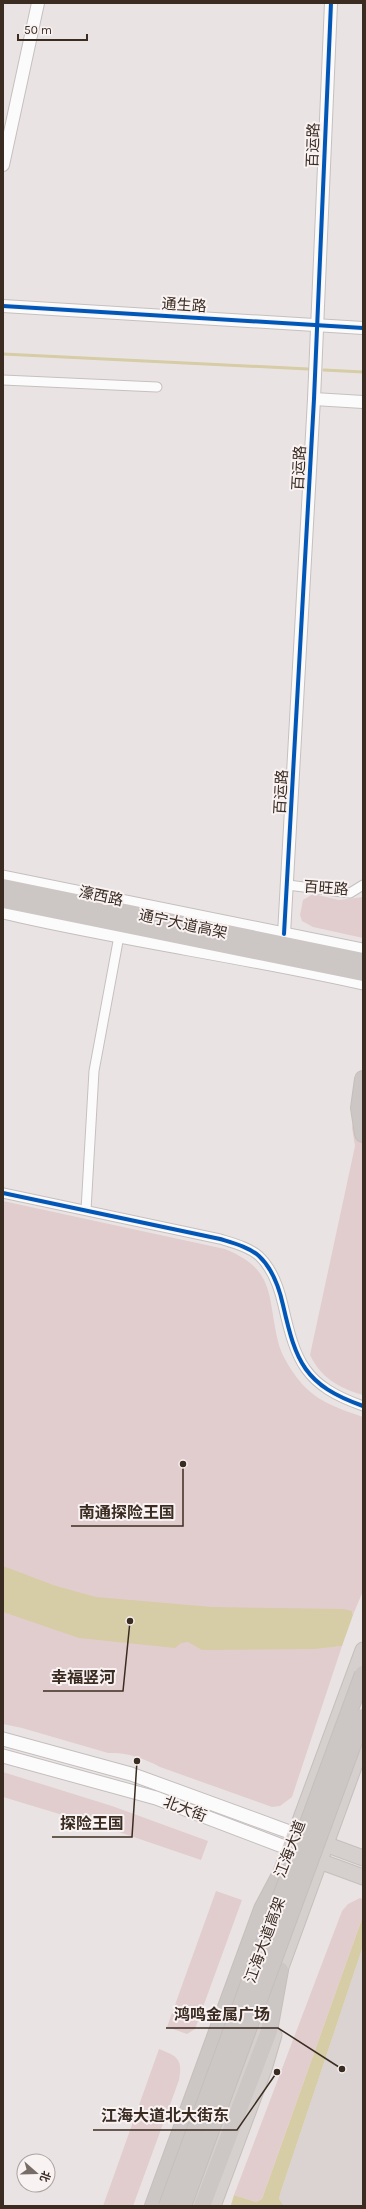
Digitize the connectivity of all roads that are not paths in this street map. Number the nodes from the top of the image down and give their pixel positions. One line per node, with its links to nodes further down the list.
1 (38, 3): 3 (street)
2 (331, 3): 5 (street, 百运路)
3 (3, 165)
4 (3, 306): 5 (street, 通生路)
5 (318, 325): 6 (street, 通生路); 9 (street, 百运路)
6 (363, 328)
7 (3, 380): 8 (street)
8 (157, 387)
9 (314, 399): 10 (street); 12 (street, 百运路)
10 (363, 402)
11 (3, 877): 18 (main road, 濠西路)
12 (288, 885): 13 (street, 百旺路); 18 (street, 百运路)
13 (363, 885)
14 (3, 888): 17 (highway, 通宁大道高架)
15 (3, 900): 17 (highway, 通宁大道高架)
16 (3, 912): 19 (main road)
17 (153, 924): 21 (highway, 通宁大道高架); 22 (highway, 通宁大道高架)
18 (284, 934): 20 (main road, 濠西路)
19 (119, 936): 23 (main road); 27 (street)
20 (363, 950)
21 (363, 961)
22 (363, 973)
23 (363, 983)
24 (363, 1079): 25 (highway)
25 (363, 1134)
26 (3, 1193): 27 (street)
27 (86, 1210): 28 (street)
28 (363, 1406)
29 (363, 1650): 35 (main road, 江海大道)
30 (363, 1674): 47 (highway, 江海大道高架, bridge)
31 (363, 1716): 48 (highway, 江海大道高架, bridge)
32 (3, 1739): 35 (main road, 北大街)
33 (363, 1742): 36 (main road)
34 (3, 1756): 37 (main road, 北大街)
35 (295, 1834): 36 (main road, 北大街); 37 (main road, 江海大道)
36 (326, 1845): 38 (main road, 北大街); 39 (main road)
37 (290, 1849): 39 (main road, 北大街); 40 (main road, 江海大道)
38 (363, 1858)
39 (320, 1862): 41 (main road, 北大街); 42 (main road)
40 (280, 1875): 44 (main road); 45 (highway); 46 (main road, 江海大道)
41 (363, 1877)
42 (280, 1970): 43 (highway); 49 (main road)
43 (272, 2032): 50 (highway); 51 (main road)
44 (145, 2206)
45 (153, 2206)
46 (159, 2206)
47 (167, 2206)
48 (183, 2206)
49 (194, 2206)
50 (202, 2206)
51 (213, 2206)

